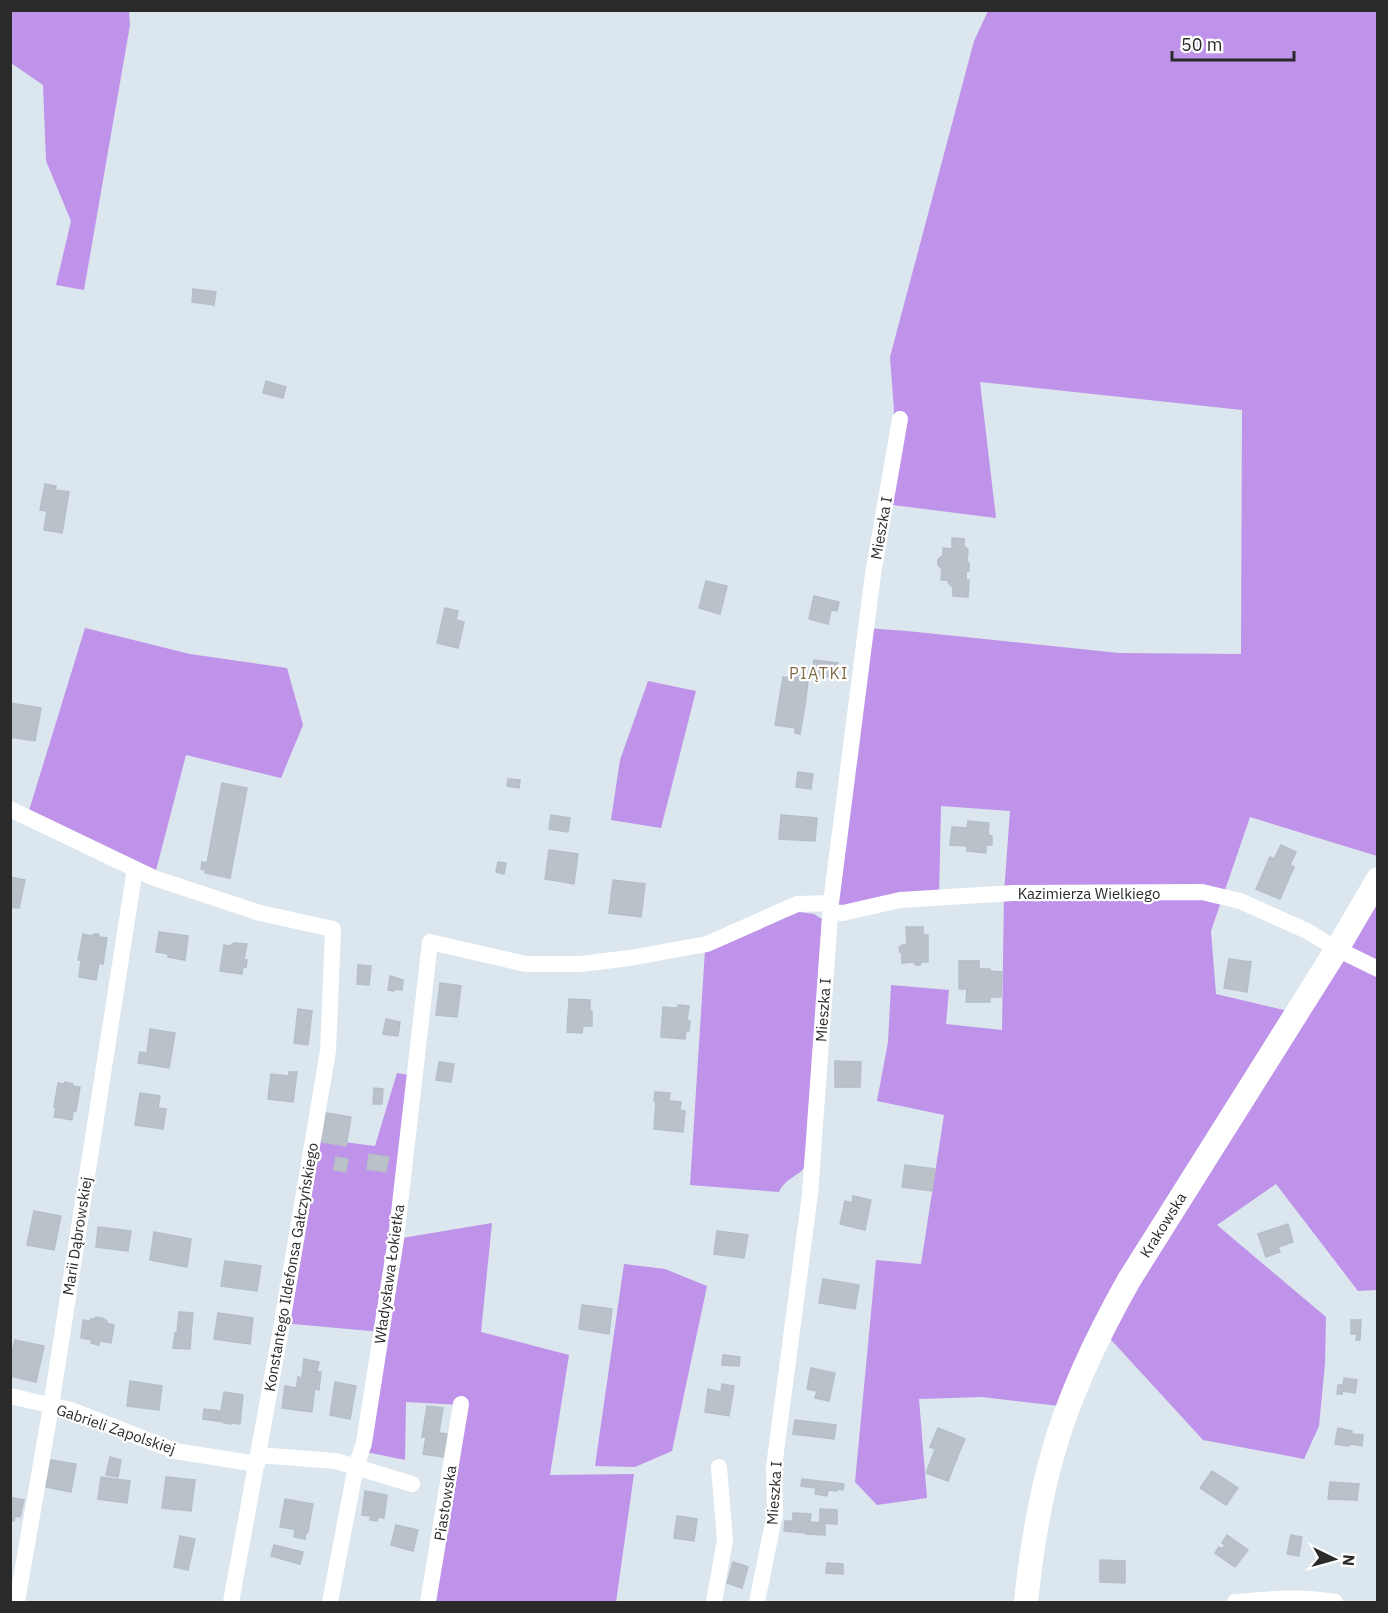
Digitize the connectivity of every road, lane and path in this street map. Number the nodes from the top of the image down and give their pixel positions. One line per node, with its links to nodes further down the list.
1 (900, 419): 5 (street, Mieszka I)
2 (10, 809): 3 (street)
3 (135, 869): 11 (street, Marii Dąbrowskiej); 12 (street, Konstantego Ildefonsa Gałczyńskiego)
4 (1377, 879): 7 (main road, Krakowska)
5 (831, 908): 6 (street, Kazimierza Wielkiego); 7 (street, Kazimierza Wielkiego); 21 (street, Mieszka I)
6 (430, 942): 13 (street, Władysława Łokietka)
7 (1337, 949): 8 (street, Kazimierza Wielkiego); 22 (main road, Krakowska)
8 (1377, 969)
9 (10, 1396): 11 (street, Gabrieli Zapolskiej)
10 (461, 1404): 19 (street, Piastowska)
11 (51, 1406): 12 (street, Gabrieli Zapolskiej); 16 (street, Marii Dąbrowskiej)
12 (258, 1459): 13 (street, Gabrieli Zapolskiej); 17 (street, Konstantego Ildefonsa Gałczyńskiego)
13 (356, 1467): 15 (street, Gabrieli Zapolskiej); 18 (street, Władysława Łokietka)
14 (718, 1467): 20 (street)
15 (412, 1484)
16 (17, 1602)
17 (231, 1602)
18 (330, 1602)
19 (428, 1602)
20 (714, 1602)
21 (757, 1602)
22 (1026, 1602)
23 (1235, 1602): 24 (street)
24 (1335, 1602)

